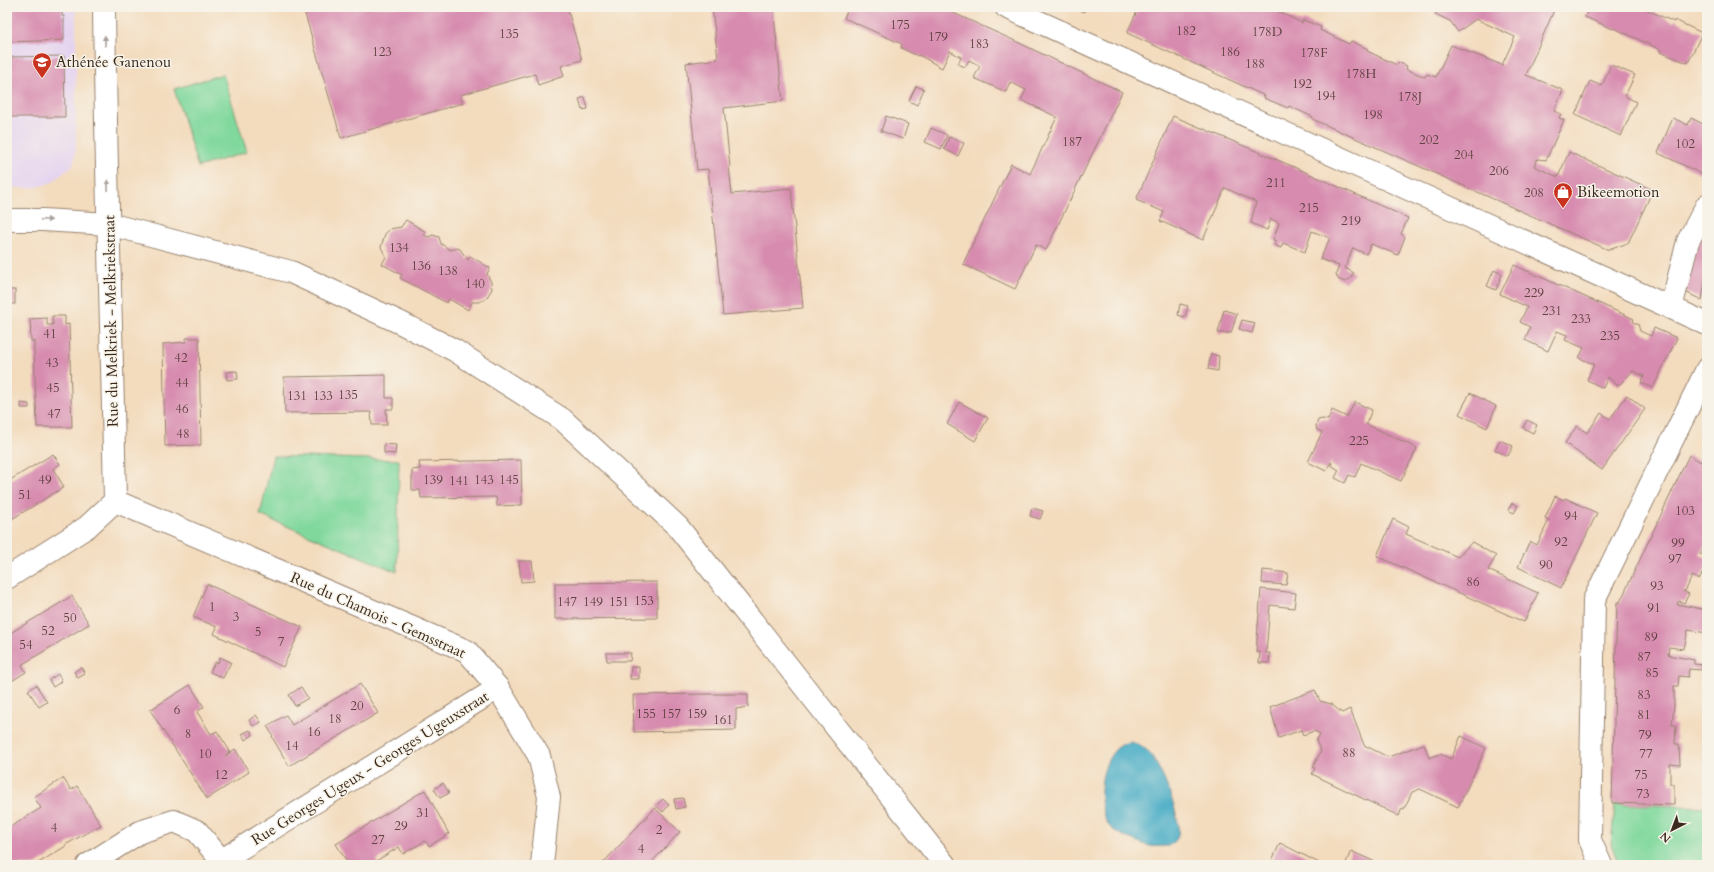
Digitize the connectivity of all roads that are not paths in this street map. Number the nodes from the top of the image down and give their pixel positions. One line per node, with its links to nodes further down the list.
1 (104, 7): 5 (street, Rue du Melkriek - Melkriekstraat, one-way to 1)
2 (1006, 7): 6 (street)
3 (1707, 205): 6 (street)
4 (7, 220): 5 (street, one-way to 5)
5 (110, 224): 9 (street, Rue du Melkriek - Melkriekstraat); 15 (street)
6 (1671, 308): 7 (street)
7 (1707, 324)
8 (1707, 369): 16 (street)
9 (115, 501): 10 (street); 11 (street, Rue du Chamois - Gemsstraat)
10 (7, 578)
11 (498, 688): 12 (street, Rue Georges Ugeux - Georges Ugeuxstraat); 14 (street, Rue du Chamois - Gemsstraat)
12 (223, 863): 13 (street, Rue Georges Ugeux - Georges Ugeuxstraat)
13 (88, 865)
14 (542, 865)
15 (945, 865)
16 (1601, 865)

